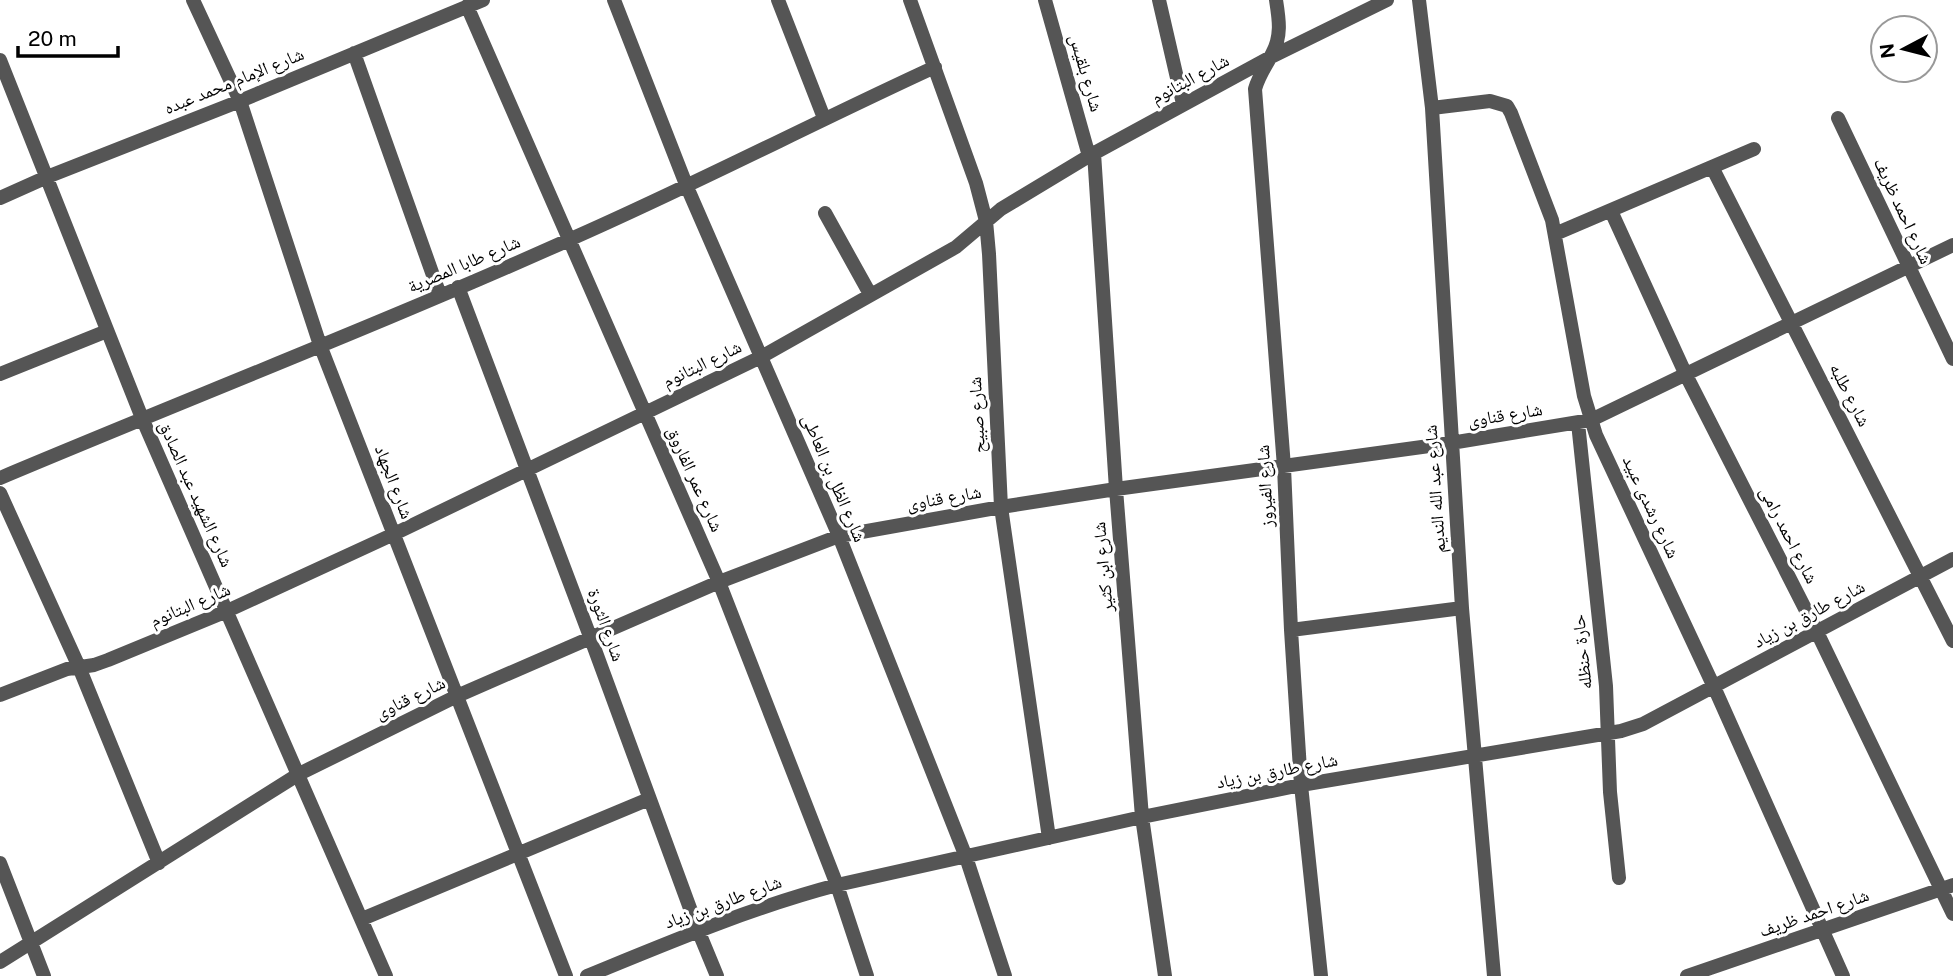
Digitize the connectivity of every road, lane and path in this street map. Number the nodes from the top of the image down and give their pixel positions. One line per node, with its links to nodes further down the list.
1 (193, 0): 17 (street, شارع الجهاد)
2 (483, 0): 11 (street, شارع الإمام محمد عبده)
3 (614, 0): 27 (street, شارع الظل بن العاطى)
4 (778, 0): 21 (street)
5 (910, 0): 15 (street, شارع صبيح)
6 (1045, 0): 24 (street, شارع بلقيس)
7 (1159, 0): 19 (street)
8 (1276, 0): 13 (street, شارع الفيروز)
9 (1387, 0): 13 (street, شارع البتانوم)
10 (1419, 0): 20 (street, شارع عبد الله النديم)
11 (467, 6): 12 (street, شارع الإمام محمد عبده); 33 (street, شارع عمر الفاروق)
12 (354, 53): 17 (street, شارع الإمام محمد عبده); 38 (street)
13 (1271, 57): 19 (street, شارع البتانوم); 50 (street, شارع الفيروز)
14 (0, 60): 16 (street, شارع الشهيد عبد الصادق)
15 (934, 67): 21 (street, شارع طابا المصرية); 31 (street, شارع صبيح)
16 (14, 96): 18 (street); 26 (street, شارع الشهيد عبد الصادق)
17 (240, 100): 26 (street, شارع الإمام محمد عبده); 41 (street, شارع الجهاد)
18 (0, 102)
19 (1183, 104): 24 (street, شارع البتانوم)
20 (1432, 108): 32 (street, شارع رشدى عبيد); 49 (street, شارع عبد الله النديم)
21 (824, 118): 27 (street, شارع طابا المصرية)
22 (1838, 118): 35 (street, شارع احمد ظريف)
23 (1754, 149): 25 (street)
24 (1091, 155): 31 (street, شارع البتانوم); 53 (street, شارع ابن كثير)
25 (1713, 167): 29 (street); 39 (street, شارع طلبه)
26 (47, 177): 28 (street, شارع الإمام محمد عبده); 40 (street, شارع الشهيد عبد الصادق)
27 (687, 187): 33 (street, شارع طابا المصرية); 42 (street, شارع الظل بن العاطى)
28 (0, 198)
29 (1611, 211): 32 (street); 45 (street, شارع احمد رامى)
30 (825, 213): 37 (street)
31 (986, 221): 37 (street, شارع البتانوم); 55 (street, شارع صبيح)
32 (1555, 234): 48 (street, شارع رشدى عبيد)
33 (571, 240): 36 (street, شارع طابا المصرية); 46 (street, شارع عمر الفاروق)
34 (1953, 245): 35 (street, شارع قناوى)
35 (1908, 267): 39 (street, شارع قناوى); 43 (street, شارع احمد ظريف)
36 (458, 287): 38 (street, شارع طابا المصرية); 51 (street, شارع الثورة)
37 (870, 294): 42 (street, شارع البتانوم)
38 (440, 295): 41 (street, شارع طابا المصرية)
39 (1793, 323): 45 (street, شارع قناوى); 59 (street, شارع طلبه)
40 (107, 331): 44 (street); 47 (street, شارع الشهيد عبد الصادق)
41 (320, 345): 47 (street, شارع طابا المصرية); 56 (street, شارع الجهاد)
42 (761, 357): 46 (street, شارع البتانوم); 57 (street, شارع الظل بن العاطى)
43 (1953, 359)
44 (0, 374)
45 (1686, 375): 48 (street, شارع قناوى); 64 (street, شارع احمد رامى)
46 (645, 413): 51 (street, شارع البتانوم); 60 (street, شارع عمر الفاروق)
47 (142, 418): 52 (street, شارع طابا المصرية); 62 (street, شارع الشهيد عبد الصادق)
48 (1584, 422): 49 (street, شارع قناوى); 68 (street, شارع رشدى عبيد); 71 (street, حارة حنظله)
49 (1451, 443): 50 (street, شارع قناوى); 61 (street, شارع عبد الله النديم)
50 (1284, 467): 53 (street, شارع قناوى); 63 (street, شارع الفيروز)
51 (527, 470): 56 (street, شارع البتانوم); 65 (street, شارع الثورة)
52 (0, 478)
53 (1116, 489): 55 (street, شارع قناوى); 76 (street, شارع ابن كثير)
54 (0, 493): 67 (street)
55 (1001, 507): 57 (street, شارع قناوى); 77 (street, شارع صبيح)
56 (394, 534): 62 (street, شارع البتانوم); 70 (street, شارع الجهاد)
57 (839, 536): 60 (street, شارع قناوى); 79 (street, شارع الظل بن العاطى)
58 (1953, 559): 59 (street, شارع طارق بن زياد)
59 (1920, 577): 64 (street, شارع طارق بن زياد); 66 (street, شارع طلبه)
60 (719, 582): 65 (street, شارع قناوى); 83 (street, شارع عمر الفاروق)
61 (1462, 608): 63 (street); 72 (street, شارع عبد الله النديم)
62 (227, 611): 67 (street, شارع البتانوم); 73 (street, شارع الشهيد عبد الصادق)
63 (1291, 630): 74 (street, شارع الفيروز)
64 (1816, 632): 68 (street, شارع طارق بن زياد); 84 (street, شارع احمد رامى)
65 (591, 639): 70 (street, شارع قناوى); 75 (street, شارع الثورة)
66 (1953, 641)
67 (79, 667): 69 (street, شارع البتانوم); 81 (street)
68 (1714, 687): 71 (street, شارع طارق بن زياد); 88 (street, شارع رشدى عبيد)
69 (0, 695)
70 (457, 696): 73 (street, شارع قناوى); 78 (street, شارع الجهاد)
71 (1608, 735): 72 (street, شارع طارق بن زياد); 82 (street, حارة حنظله)
72 (1475, 755): 74 (street, شارع طارق بن زياد); 100 (street, شارع عبد الله النديم)
73 (299, 775): 81 (street, شارع قناوى); 86 (street, شارع الشهيد عبد الصادق)
74 (1300, 785): 76 (street, شارع طارق بن زياد); 99 (street, شارع الفيروز)
75 (649, 799): 78 (street); 87 (street, شارع الثورة)
76 (1142, 817): 77 (street, شارع طارق بن زياد); 98 (street, شارع ابن كثير)
77 (1049, 838): 79 (street, شارع طارق بن زياد)
78 (519, 853): 86 (street); 93 (street, شارع الجهاد)
79 (966, 857): 83 (street, شارع طارق بن زياد); 97 (street, شارع الظل بن العاطى)
80 (0, 863): 89 (street)
81 (159, 863): 89 (street, شارع قناوى)
82 (1619, 878)
83 (837, 885): 87 (street, شارع طارق بن زياد); 96 (street, شارع عمر الفاروق)
84 (1947, 887): 85 (street, شارع احمد رامى); 88 (street, شارع احمد ظريف)
85 (1953, 914)
86 (362, 919): 92 (street, شارع الشهيد عبد الصادق)
87 (698, 930): 94 (street, شارع طارق بن زياد); 95 (street, شارع الثورة)
88 (1823, 930): 101 (street, شارع احمد ظريف); 102 (street, شارع رشدى عبيد)
89 (31, 944): 90 (street, شارع قناوى); 91 (street)
90 (0, 962)
91 (44, 976)
92 (386, 976)
93 (566, 976)
94 (587, 976)
95 (717, 976)
96 (867, 976)
97 (1005, 976)
98 (1165, 976)
99 (1321, 976)
100 (1493, 976)
101 (1687, 976)
102 (1843, 976)

